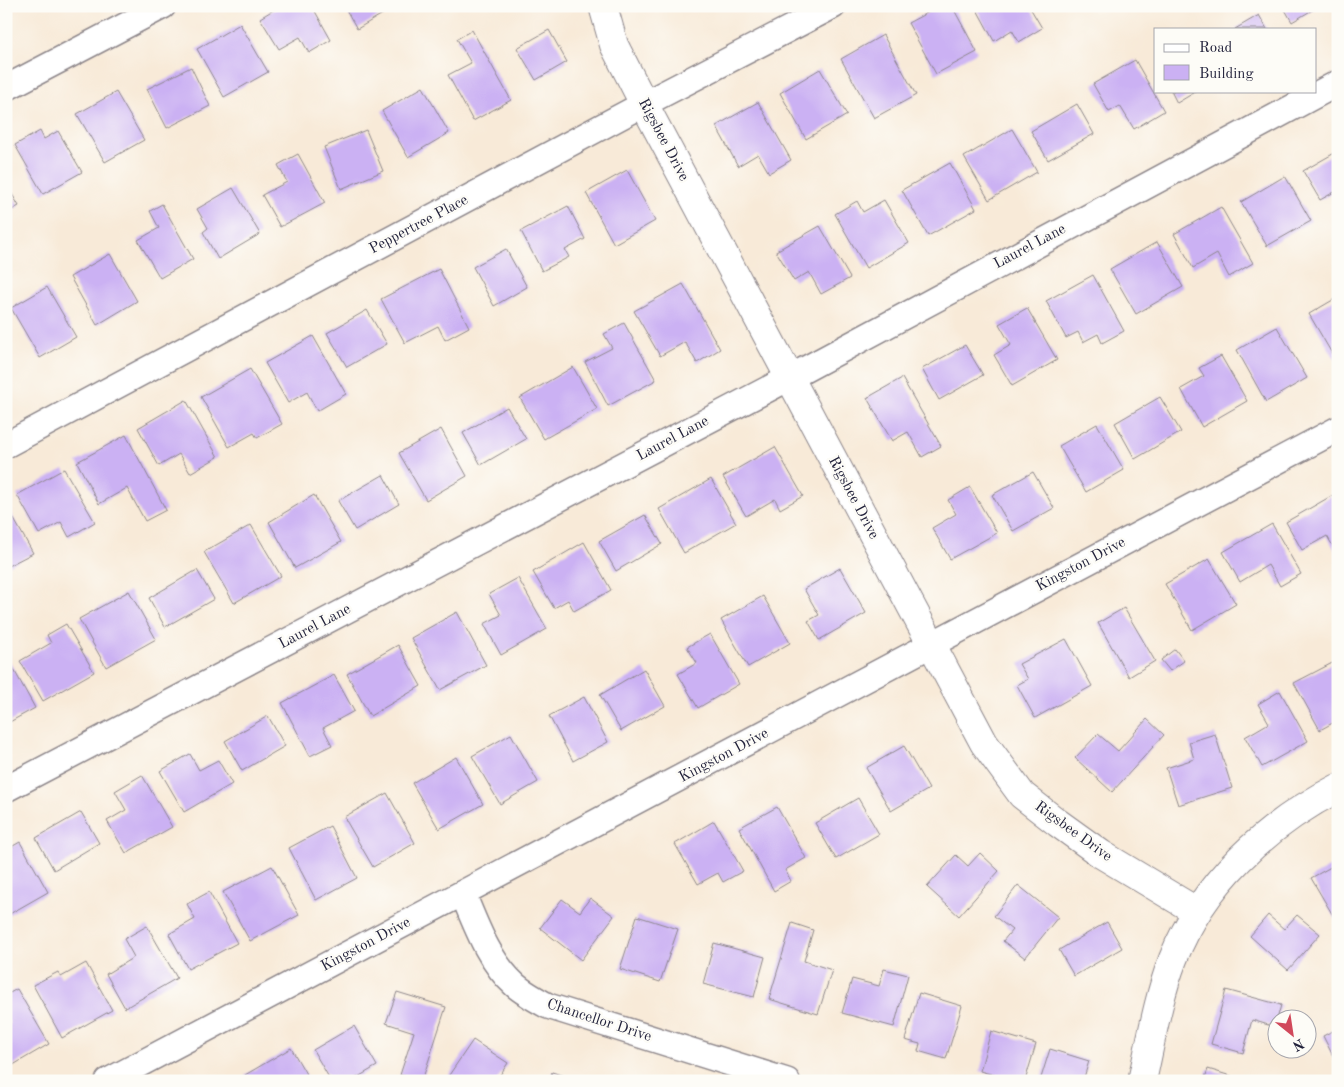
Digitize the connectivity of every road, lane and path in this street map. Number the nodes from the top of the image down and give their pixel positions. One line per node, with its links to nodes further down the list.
1 (163, 6): 5 (street)
2 (603, 6): 6 (street, Rigsbee Drive)
3 (833, 6): 6 (street, Peppertree Place)
4 (1338, 83): 7 (street, Laurel Lane)
5 (6, 88)
6 (644, 104): 7 (street, Rigsbee Drive); 9 (street, Peppertree Place)
7 (789, 378): 10 (street, Rigsbee Drive); 12 (street, Laurel Lane)
8 (1338, 429): 10 (street, Kingston Drive)
9 (6, 446)
10 (932, 645): 13 (street, Kingston Drive); 14 (street, Rigsbee Drive)
11 (1338, 788): 14 (street)
12 (6, 789)
13 (463, 894): 15 (street, Kingston Drive); 16 (street, Chancellor Drive)
14 (1196, 911): 17 (street)
15 (108, 1081)
16 (787, 1081)
17 (1142, 1081)

